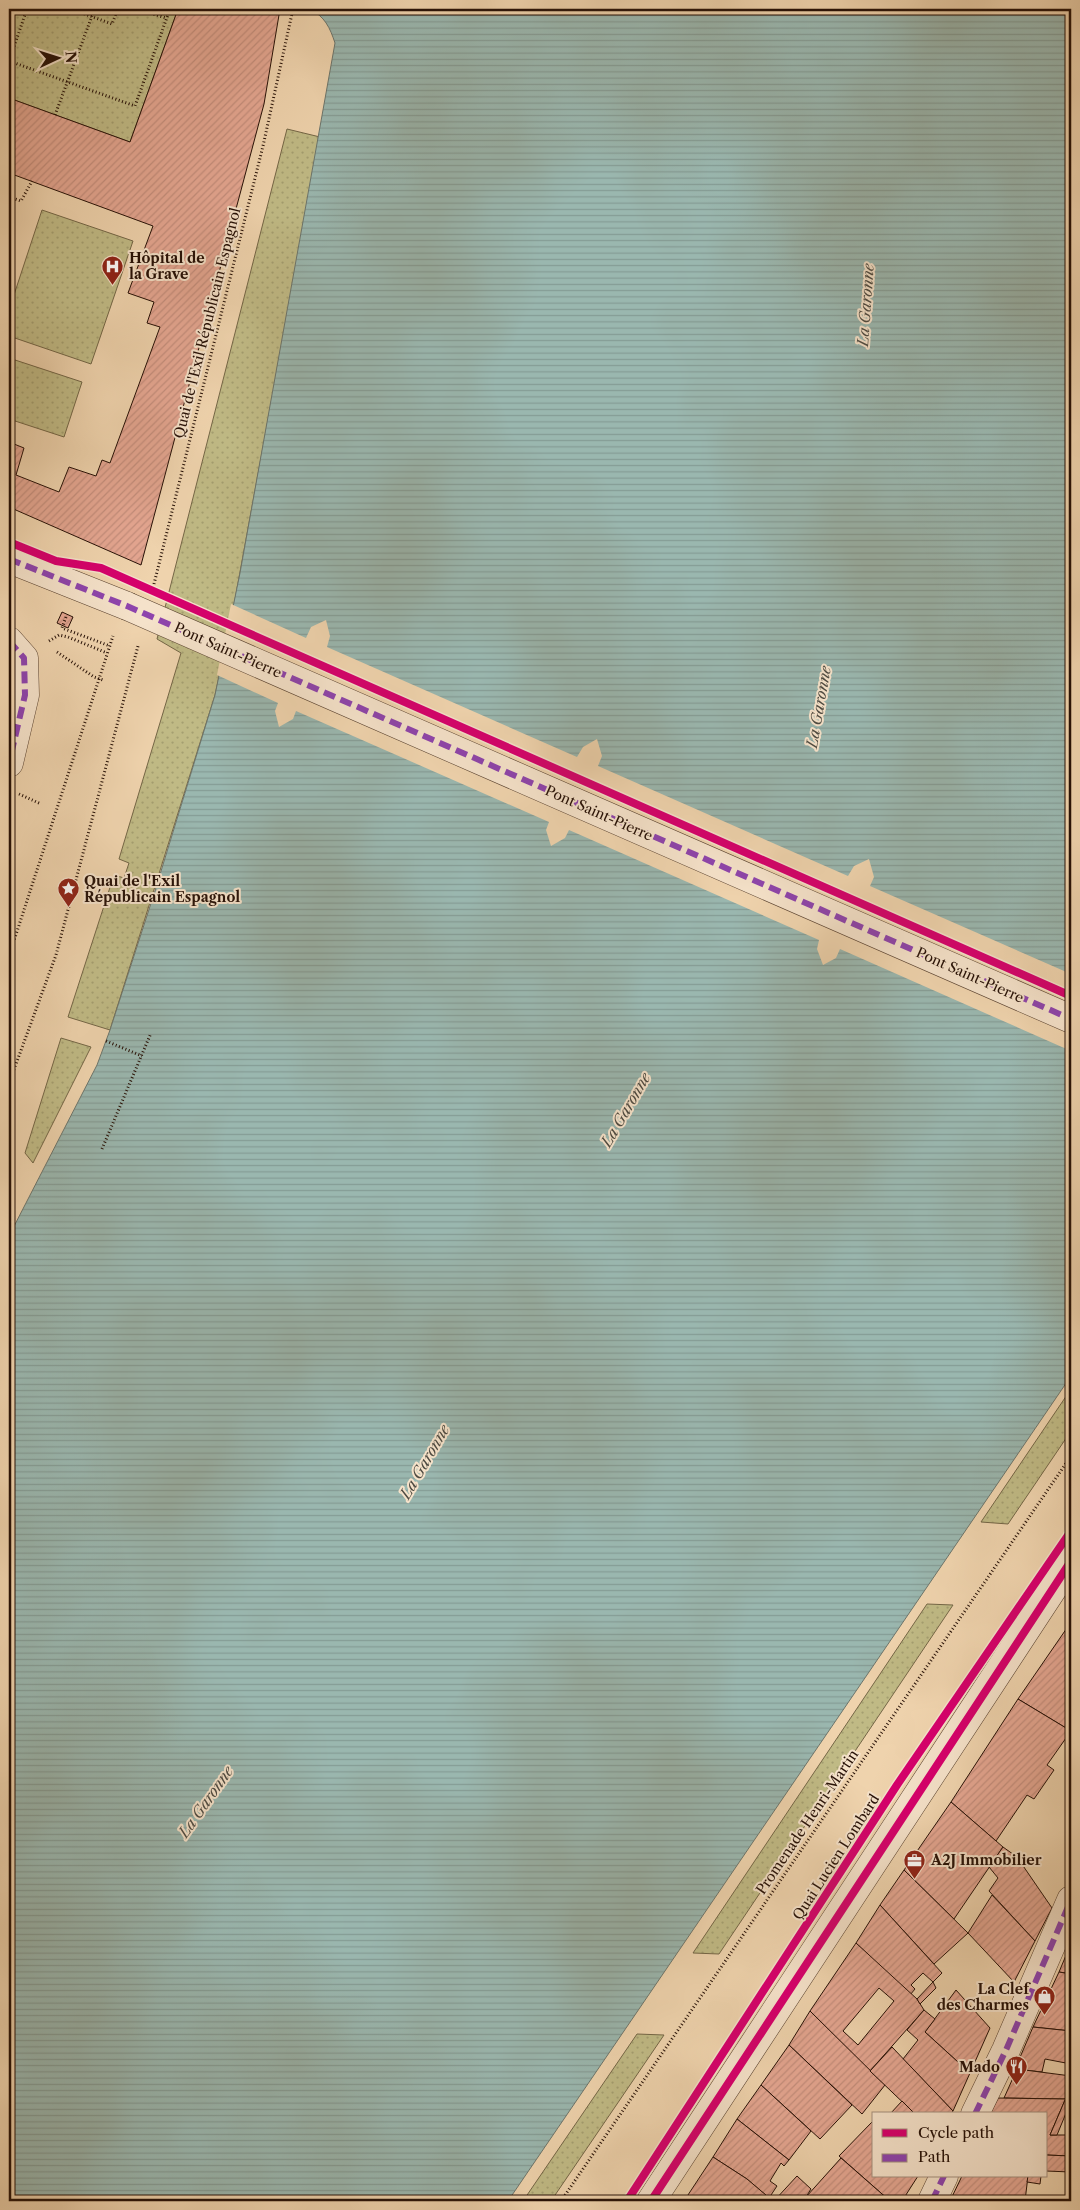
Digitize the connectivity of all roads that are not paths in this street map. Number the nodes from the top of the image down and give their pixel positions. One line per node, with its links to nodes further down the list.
1 (9, 559): 4 (street, Pont Saint-Pierre, bridge)
2 (16, 650): 3 (street)
3 (9, 763)
4 (1071, 1019)
5 (1071, 1561): 9 (street)
6 (1071, 1900): 7 (street)
7 (976, 2112)
8 (943, 2178): 10 (street)
9 (651, 2201)
10 (932, 2201)

